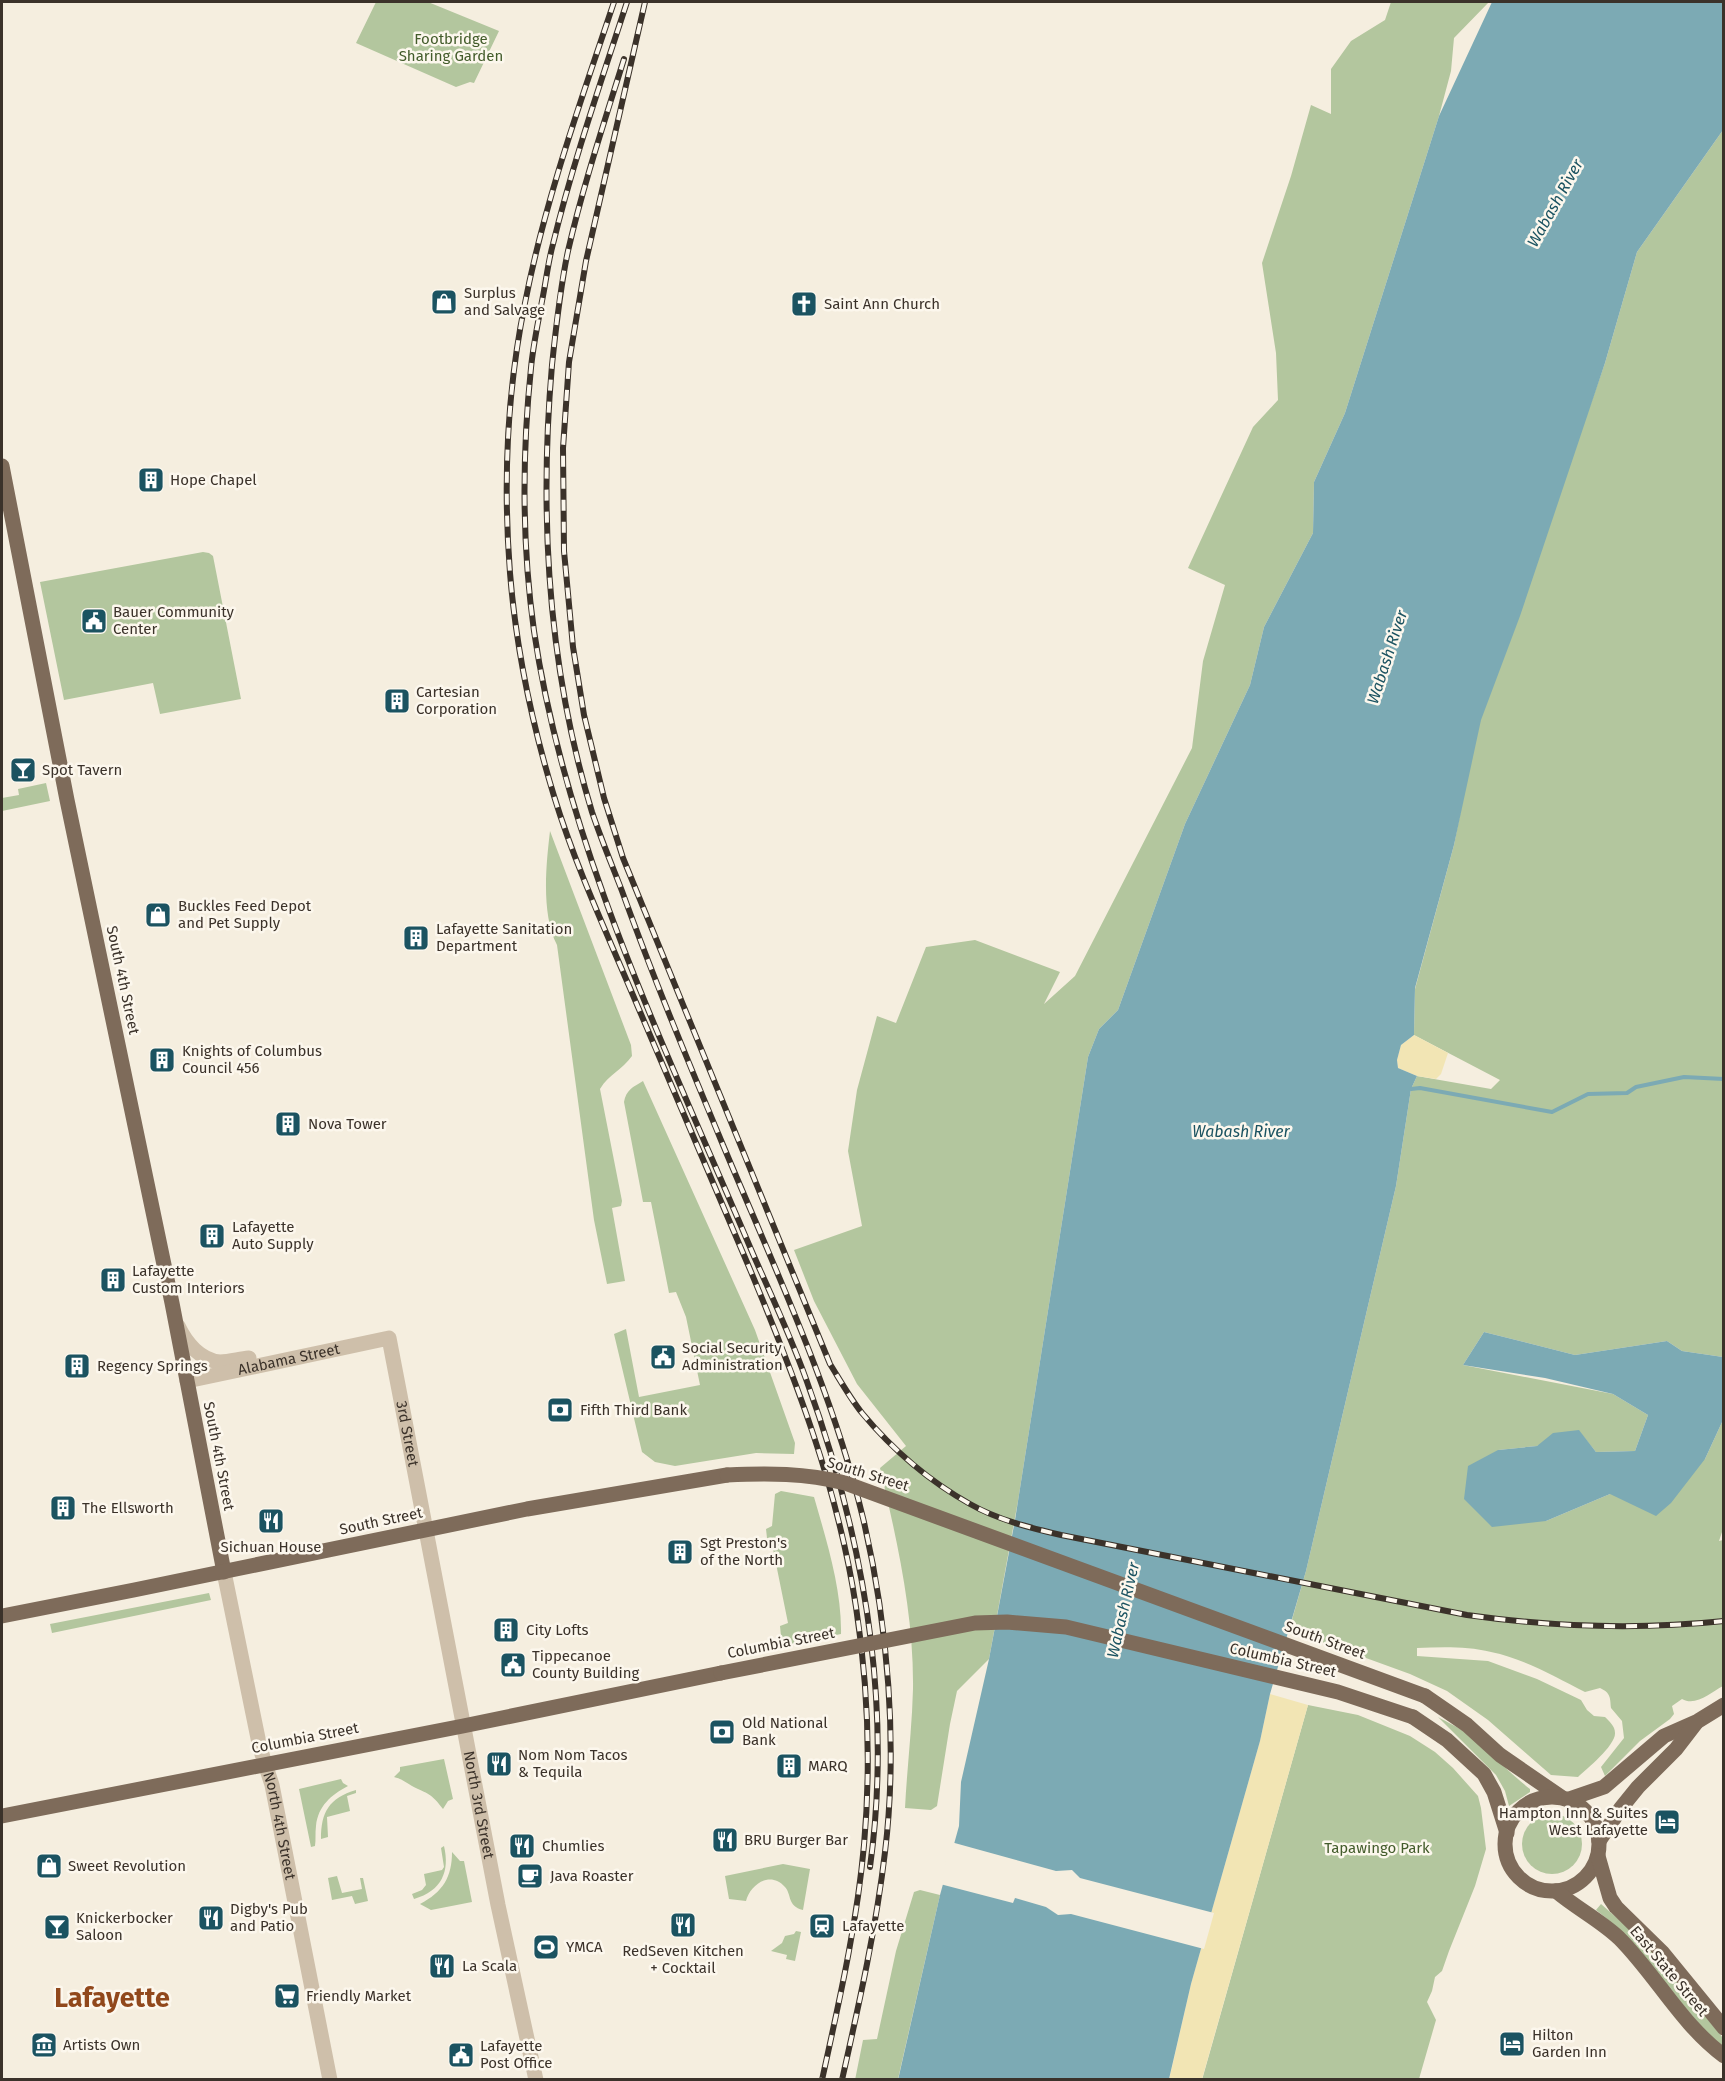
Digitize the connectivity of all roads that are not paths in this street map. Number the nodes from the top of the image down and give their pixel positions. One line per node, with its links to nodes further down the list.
1 (2, 466): 2 (main road, South 4th Street)
2 (176, 1321): 4 (street); 5 (main road, South 4th Street)
3 (389, 1338): 4 (street, Alabama Street); 6 (street, 3rd Street)
4 (272, 1362): 5 (street, Alabama Street)
5 (187, 1381): 7 (main road, South 4th Street)
6 (425, 1530): 7 (main road, South Street); 11 (street, North 3rd Street); 13 (main road, South Street, bridge)
7 (224, 1572): 8 (main road, South Street); 12 (street, North 4th Street)
8 (2, 1616)
9 (1724, 1705): 10 (main road)
10 (1698, 1721): 13 (main road); 16 (main road)
11 (463, 1726): 12 (main road, Columbia Street); 15 (main road, Columbia Street, bridge); 21 (street, North 3rd Street)
12 (266, 1764): 14 (main road, Columbia Street); 20 (street, North 4th Street)
13 (1565, 1798): 15 (main road); 16 (main road)
14 (2, 1816)
15 (1507, 1833): 17 (main road)
16 (1598, 1848): 17 (main road); 18 (main road, East State Street)
17 (1556, 1891): 19 (main road, East State Street)
18 (1724, 2028)
19 (1724, 2056)
20 (330, 2079)
21 (536, 2079)

